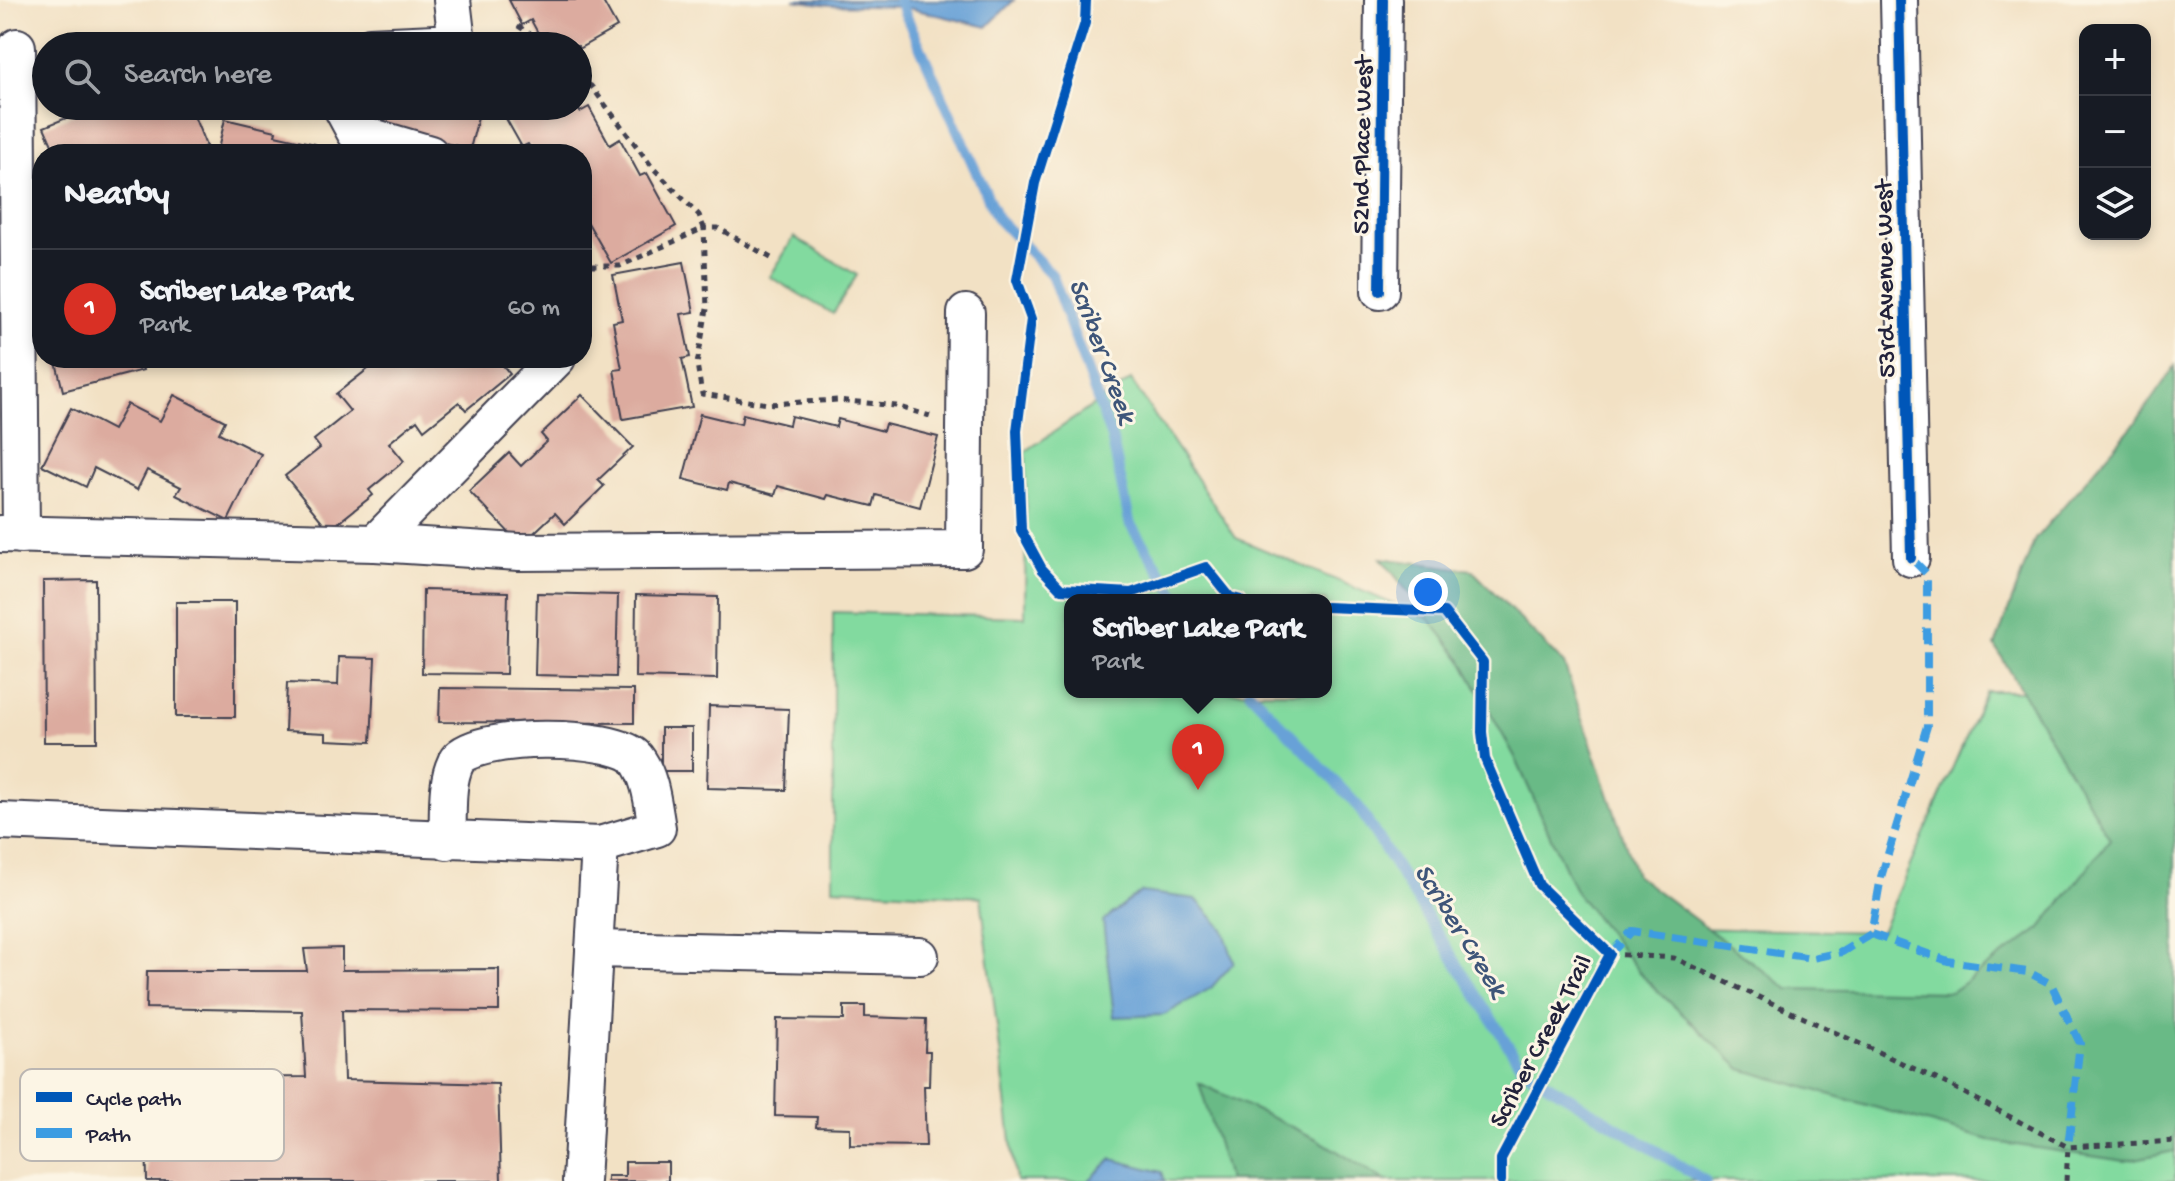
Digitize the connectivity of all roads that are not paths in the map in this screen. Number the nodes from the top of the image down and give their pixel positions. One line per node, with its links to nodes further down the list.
1 (452, 0): 4 (street)
2 (1383, 0): 8 (street, 52nd Place West)
3 (1899, 0): 13 (street, 53rd Avenue West)
4 (456, 32)
5 (21, 46): 11 (street)
6 (349, 120): 7 (street)
7 (396, 144)
8 (1380, 291)
9 (966, 313): 12 (street)
10 (547, 368): 12 (street)
11 (11, 535): 12 (street)
12 (375, 543)
13 (1911, 558)
14 (0, 821): 15 (street)
15 (447, 841): 16 (street); 16 (street)
16 (600, 845): 17 (street)
17 (594, 949): 18 (street); 19 (street)
18 (920, 956)
19 (581, 1181)

